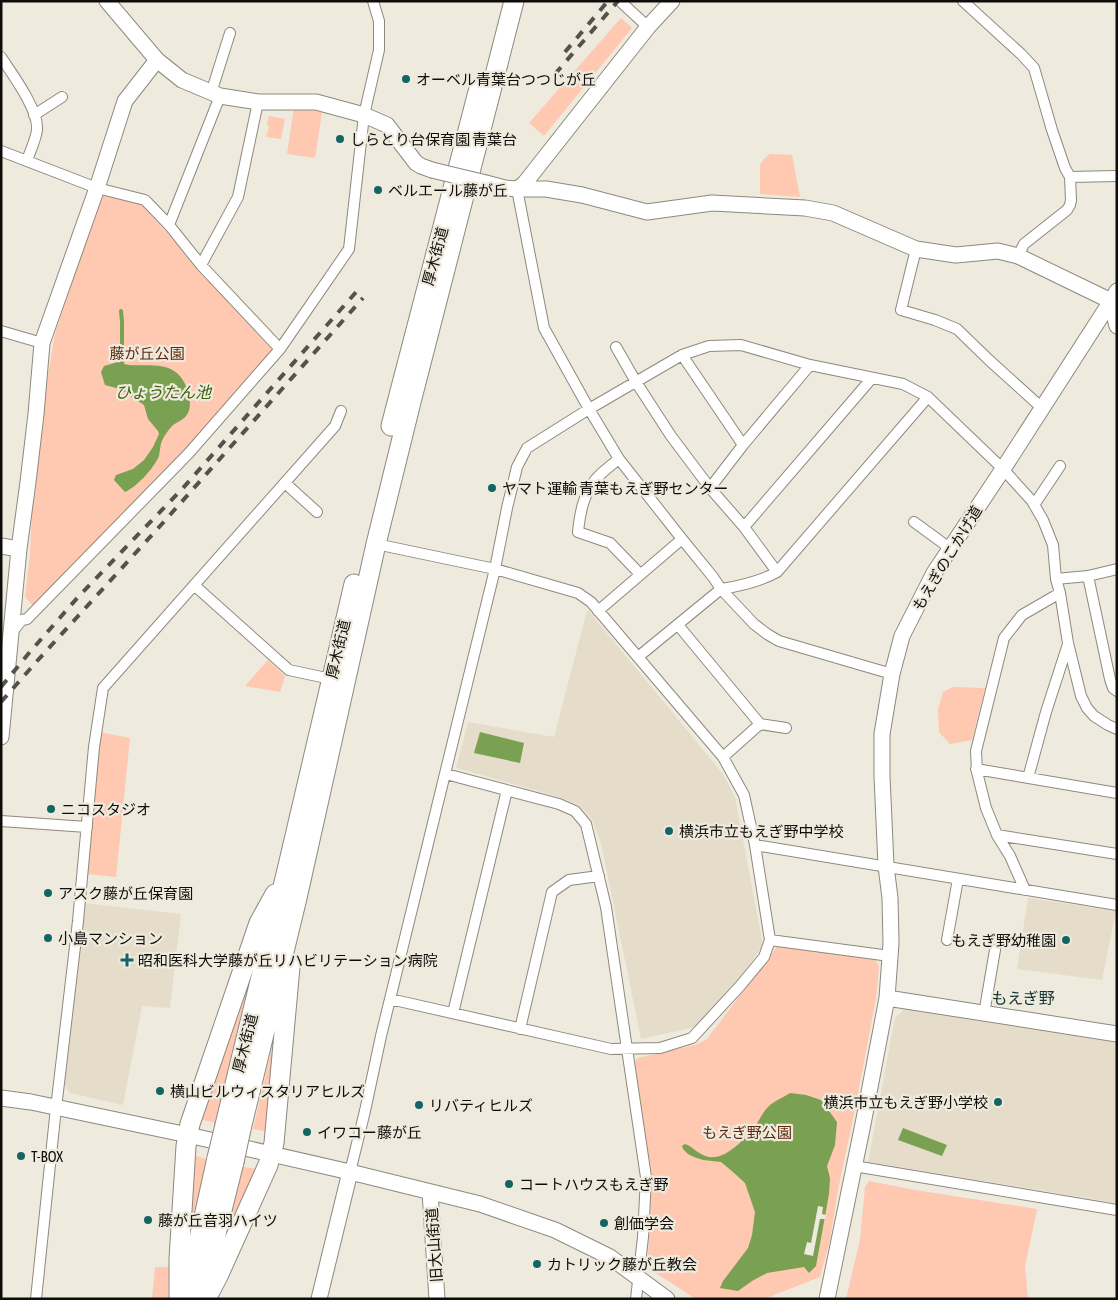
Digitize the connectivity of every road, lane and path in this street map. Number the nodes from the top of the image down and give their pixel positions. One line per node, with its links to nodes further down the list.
1 (107, 1): 11 (street)
2 (373, 1): 16 (street)
3 (501, 1): 71 (highway, 厚木街道)
4 (514, 1): 52 (highway, 厚木街道)
5 (620, 1): 8 (street)
6 (672, 1): 8 (street)
7 (963, 1): 20 (street)
8 (648, 27): 22 (street)
9 (230, 33): 12 (street)
10 (1, 57): 15 (street)
11 (157, 60): 12 (street); 21 (street)
12 (216, 94): 14 (street); 23 (street)
13 (62, 97): 15 (street)
14 (258, 102): 16 (street); 26 (street)
15 (34, 115): 18 (street)
16 (364, 115): 22 (street, bridge); 32 (street)
17 (1, 151): 18 (street)
18 (27, 160): 21 (street)
19 (1117, 176): 20 (street)
20 (1070, 177): 25 (street)
21 (97, 188): 23 (street); 30 (street)
22 (517, 189): 24 (street); 39 (street)
23 (168, 224): 26 (street)
24 (916, 249): 25 (street); 38 (street)
25 (1018, 256): 27 (street)
26 (200, 266): 32 (street)
27 (1114, 296): 28 (street); 38 (street, もえぎのこかげ道)
28 (1117, 326)
29 (1, 331): 30 (street)
30 (42, 343): 55 (street)
31 (616, 346): 36 (street)
32 (280, 349): 68 (street)
33 (682, 355): 34 (street); 36 (street); 41 (street)
34 (810, 365): 35 (street); 41 (street)
35 (872, 378): 37 (street); 50 (street)
36 (636, 382): 39 (street); 46 (street)
37 (928, 396): 44 (street); 58 (street)
38 (1042, 408): 44 (street, もえぎのこかげ道)
39 (589, 409): 42 (street); 56 (street)
40 (341, 411): 45 (street)
41 (743, 445): 46 (street)
42 (619, 458): 51 (street); 59 (street)
43 (1060, 466): 47 (street)
44 (1003, 469): 47 (street); 54 (street, もえぎのこかげ道)
45 (285, 483): 48 (street); 62 (street)
46 (710, 488): 50 (street)
47 (1034, 505): 61 (street)
48 (317, 512)
49 (914, 522): 54 (street)
50 (744, 528): 58 (street)
51 (682, 539): 59 (street); 63 (street)
52 (376, 544): 56 (street); 93 (highway, 厚木街道)
53 (1, 546): 55 (street)
54 (951, 548): 70 (street, もえぎのこかげ道)
55 (18, 549): 68 (street)
56 (495, 569): 65 (street); 79 (street)
57 (1117, 569): 60 (street)
58 (777, 572): 63 (street)
59 (640, 574): 65 (street)
60 (1088, 576): 61 (street); 72 (street)
61 (1056, 579): 64 (street)
62 (194, 585): 71 (street); 84 (street)
63 (721, 589): 66 (street); 70 (street)
64 (1060, 593): 67 (street); 78 (street)
65 (598, 611): 69 (street)
66 (678, 625): 69 (street); 73 (street)
67 (1068, 643): 75 (street); 80 (street)
68 (8, 645): 76 (street)
69 (638, 657): 77 (street)
70 (892, 674): 88 (street, もえぎのこかげ道)
71 (331, 679): 89 (highway, 厚木街道)
72 (1117, 691)
73 (760, 724): 74 (street); 77 (street)
74 (786, 728)
75 (1117, 728)
76 (1, 737)
77 (723, 757): 86 (street)
78 (976, 769): 80 (street); 85 (street)
79 (446, 774): 81 (street); 100 (street)
80 (1028, 778): 82 (street)
81 (507, 790): 90 (street); 101 (street)
82 (1117, 793)
83 (1, 821): 84 (street)
84 (87, 827): 107 (street)
85 (997, 835): 87 (street); 92 (street)
86 (755, 845): 88 (street); 95 (street)
87 (1117, 854)
88 (886, 866): 91 (street); 98 (street, もえぎのこかげ道)
89 (287, 870): 108 (highway, 厚木街道); 109 (highway)
90 (599, 876): 103 (street); 105 (street)
91 (958, 879): 92 (street); 96 (street)
92 (1025, 890): 94 (street)
93 (297, 898): 108 (highway, 厚木街道); 110 (highway)
94 (1117, 905)
95 (770, 940): 98 (street); 105 (street)
96 (947, 940)
97 (995, 950): 102 (street)
98 (890, 956): 99 (street, もえぎのこかげ道)
99 (886, 998): 102 (street); 112 (street, もえぎのこかげ道)
100 (390, 1000): 101 (street); 113 (street)
101 (453, 1013): 103 (street)
102 (984, 1014): 104 (street)
103 (520, 1029): 105 (street)
104 (1117, 1034)
105 (626, 1048): 116 (street)
106 (1, 1098): 107 (street)
107 (56, 1107): 109 (street); 117 (street)
108 (233, 1127): 111 (highway, 厚木街道, bridge)
109 (188, 1135): 110 (street); 118 (highway)
110 (271, 1153): 113 (street); 121 (highway)
111 (226, 1160): 119 (highway, 厚木街道); 120 (highway, 厚木街道)
112 (854, 1166): 115 (street); 126 (street, もえぎのこかげ道)
113 (350, 1172): 114 (street); 122 (street)
114 (430, 1192): 116 (street); 123 (street, 旧大山街道)
115 (1117, 1210)
116 (638, 1277): 124 (street); 125 (street)
117 (36, 1299)
118 (179, 1299)
119 (185, 1299)
120 (200, 1299)
121 (206, 1299)
122 (319, 1299)
123 (437, 1299)
124 (636, 1299)
125 (668, 1299)
126 (827, 1299)

